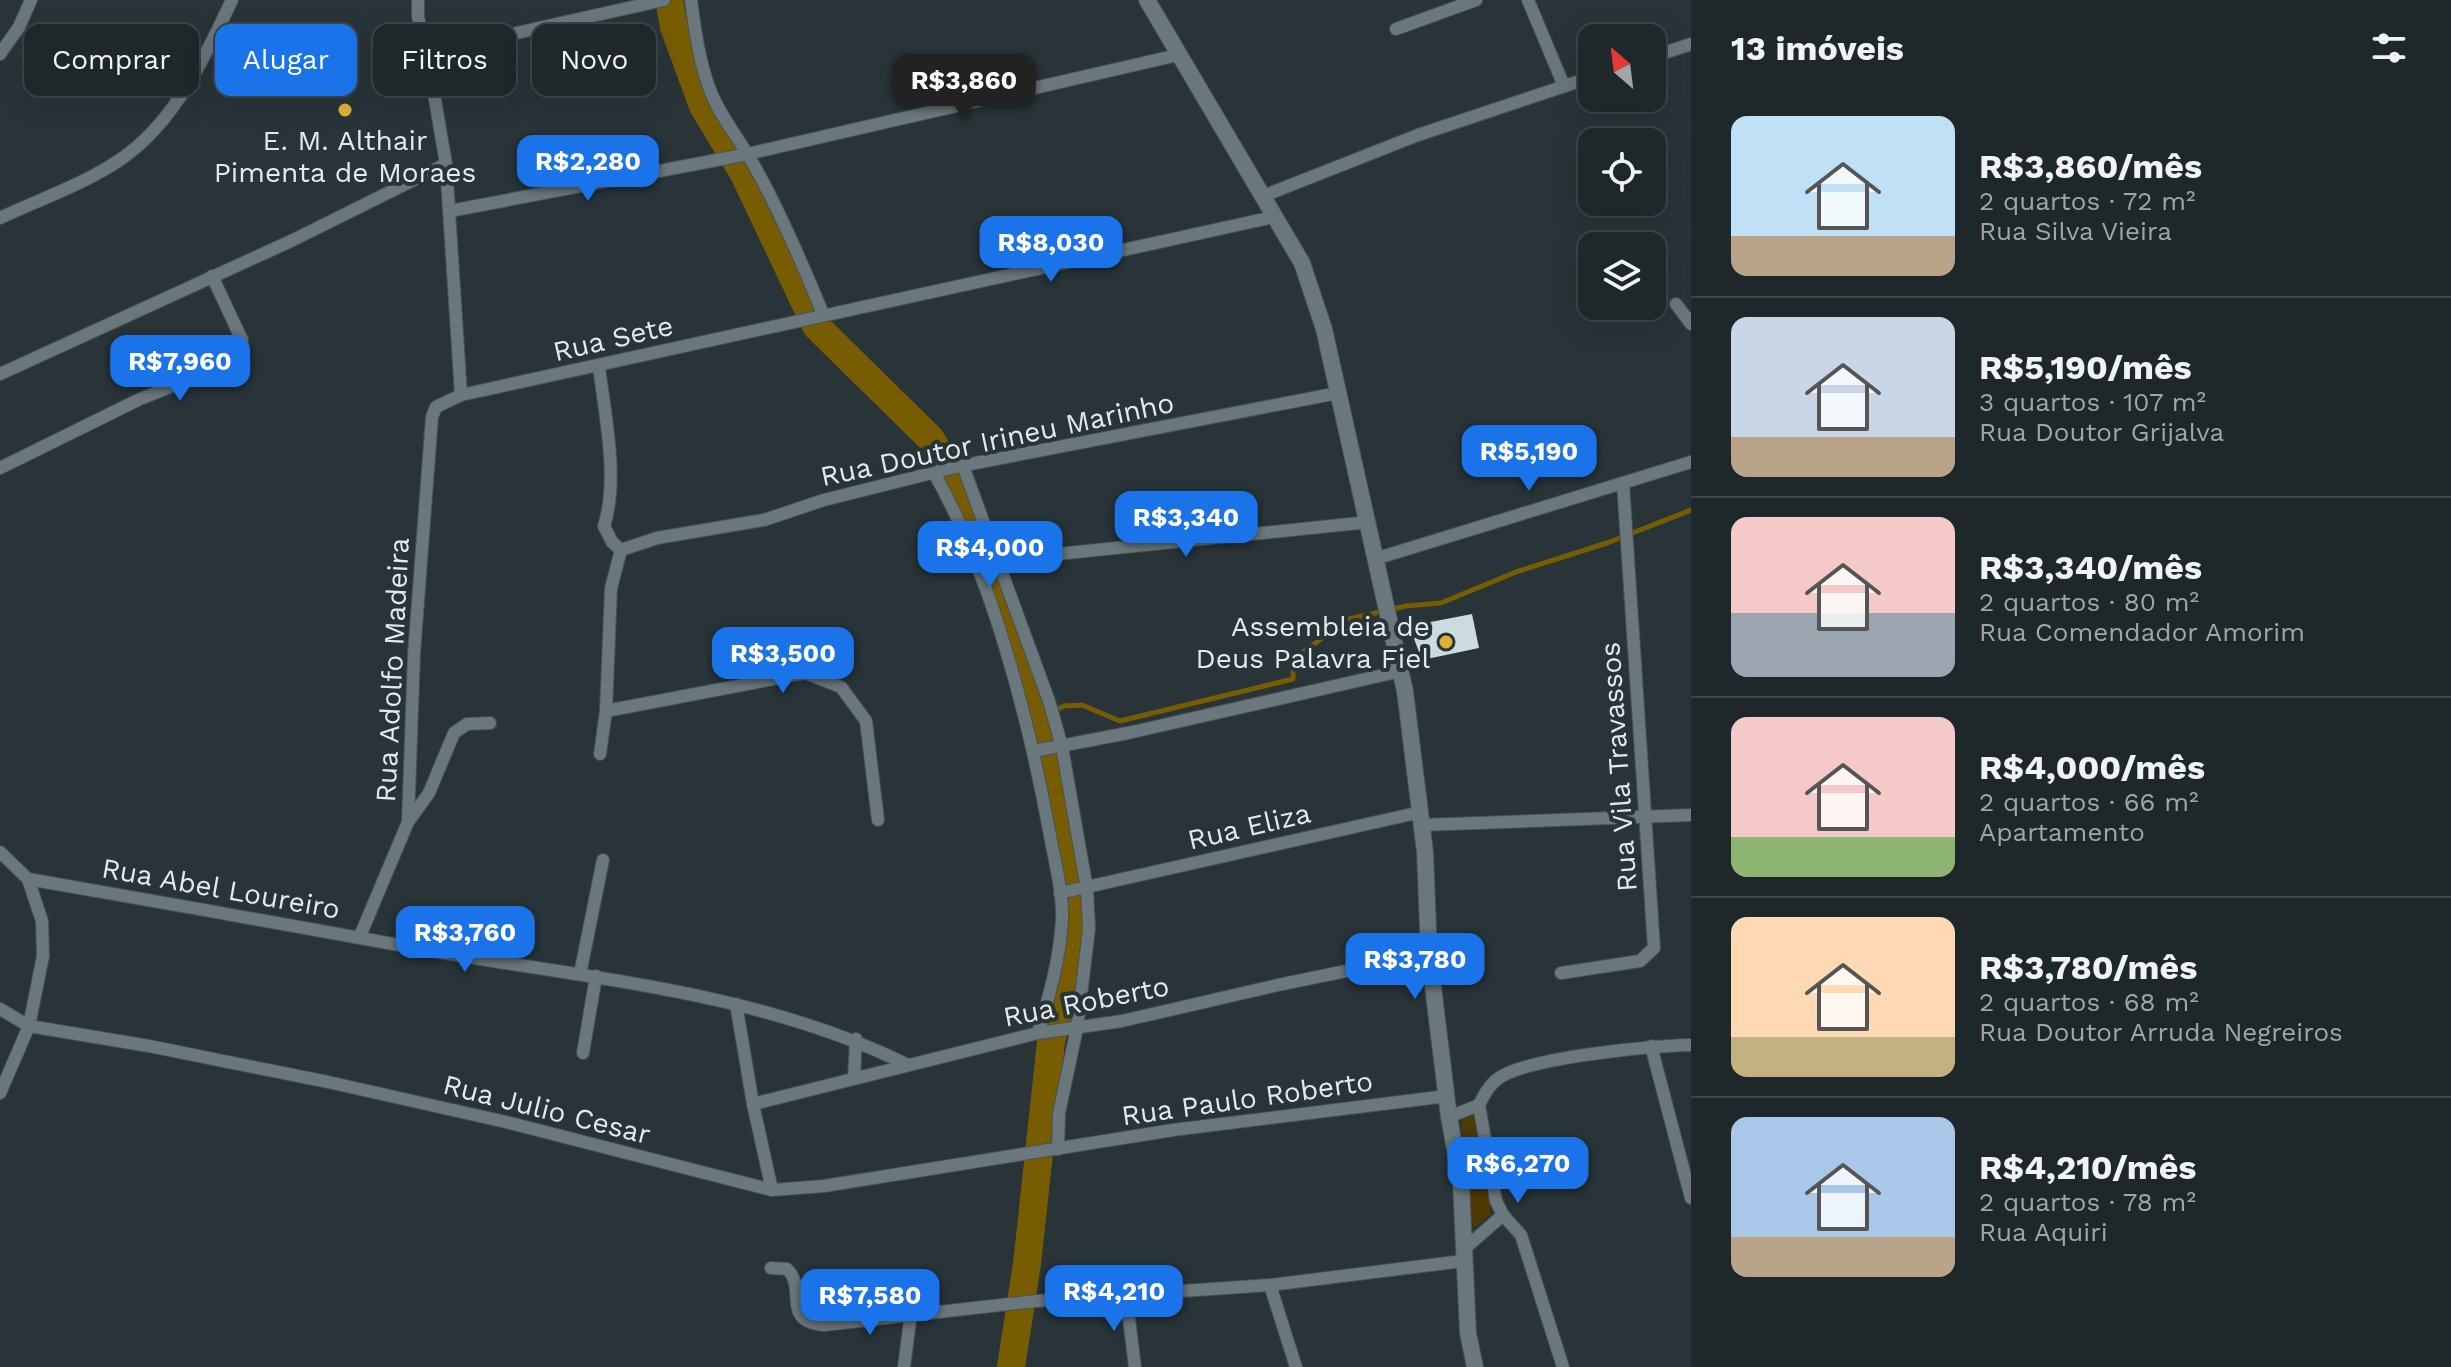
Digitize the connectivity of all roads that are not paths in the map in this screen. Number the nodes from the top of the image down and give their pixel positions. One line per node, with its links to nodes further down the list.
1 (31, 0): 14 (street)
2 (232, 0): 24 (street)
3 (418, 0): 9 (street)
4 (691, 0): 19 (street)
5 (1147, 0): 15 (street)
6 (1476, 0): 10 (street)
7 (1528, 0): 17 (street)
8 (655, 1): 11 (street)
9 (420, 24)
10 (1396, 29)
11 (516, 33)
12 (1691, 44): 13 (street)
13 (1666, 52)
14 (0, 54)
15 (1178, 55): 19 (street); 21 (street)
16 (1578, 82): 17 (street)
17 (1564, 86): 21 (street)
18 (434, 96): 20 (street)
19 (745, 154): 22 (street); 27 (street)
20 (446, 164): 22 (street); 25 (street)
21 (1263, 196): 23 (street)
22 (450, 211): 32 (street)
23 (1274, 217): 27 (street); 31 (street)
24 (0, 218)
25 (212, 276): 30 (street); 36 (street)
26 (1676, 304): 28 (street)
27 (821, 314): 29 (street, Rua Sete)
28 (1691, 324)
29 (599, 367): 32 (street, Rua Sete); 40 (street)
30 (0, 374)
31 (1338, 393): 35 (street, Rua Doutor Irineu Marinho); 39 (street)
32 (461, 395): 33 (street, Rua Sete)
33 (444, 402): 53 (street, Rua Adolfo Madeira)
34 (1691, 462): 38 (street)
35 (962, 466): 37 (street, Rua Doutor Irineu Marinho); 42 (street)
36 (0, 468)
37 (936, 472): 40 (street, Rua Doutor Irineu Marinho); 47 (street)
38 (1623, 483): 41 (street); 49 (street, Rua Vila Travassos)
39 (1369, 522): 41 (street); 42 (street)
40 (621, 550): 44 (street)
41 (1378, 558): 43 (street)
42 (999, 560): 46 (street)
43 (1401, 671): 46 (street); 51 (street)
44 (606, 711): 48 (street); 52 (street)
45 (490, 723): 53 (street)
46 (1062, 747): 47 (street); 57 (street)
47 (1036, 751): 58 (street)
48 (600, 754)
49 (1647, 815): 50 (street, Rua Eliza); 51 (street, Rua Eliza); 61 (street, Rua Vila Travassos)
50 (1691, 815)
51 (1422, 818): 57 (street, Rua Eliza); 60 (street)
52 (878, 820)
53 (408, 822): 59 (street, Rua Adolfo Madeira)
54 (0, 852): 56 (street)
55 (603, 860): 62 (street)
56 (28, 879): 59 (street, Rua Abel Loureiro); 66 (street)
57 (1086, 889): 58 (street, Rua Eliza); 67 (street)
58 (1063, 893): 68 (street)
59 (360, 936): 62 (street, Rua Abel Loureiro)
60 (1429, 954): 67 (street, Rua Roberto); 76 (street)
61 (1561, 973)
62 (580, 974): 63 (street, Rua Abel Loureiro)
63 (596, 976): 64 (street, Rua Abel Loureiro); 72 (street)
64 (736, 1004): 69 (street, Rua Abel Loureiro); 77 (street)
65 (0, 1009): 66 (street)
66 (29, 1026): 75 (street); 81 (street, Rua Julio Cesar)
67 (1075, 1029): 68 (street, Rua Roberto); 80 (street)
68 (1042, 1033): 73 (street, Rua Roberto)
69 (856, 1039): 73 (street, Rua Abel Loureiro); 74 (street)
70 (1691, 1045): 71 (street)
71 (1651, 1046): 78 (street); 82 (street)
72 (583, 1053)
73 (906, 1064): 74 (street, Rua Roberto)
74 (854, 1079): 77 (street, Rua Roberto)
75 (0, 1093)
76 (1447, 1096): 79 (street); 80 (street, Rua Paulo Roberto)
77 (753, 1104): 81 (street)
78 (1479, 1105): 79 (street); 83 (street)
79 (1449, 1117): 84 (street)
80 (1056, 1150): 81 (street, Rua Julio Cesar)
81 (772, 1190)
82 (1691, 1198)
83 (1503, 1215): 84 (street); 93 (street)
84 (1463, 1256): 86 (street); 92 (street)
85 (771, 1268): 88 (street)
86 (1270, 1285): 87 (street); 91 (street)
87 (1126, 1295): 88 (street); 90 (street)
88 (911, 1313): 89 (street)
89 (904, 1367)
90 (1135, 1367)
91 (1296, 1367)
92 (1475, 1367)
93 (1563, 1367)

